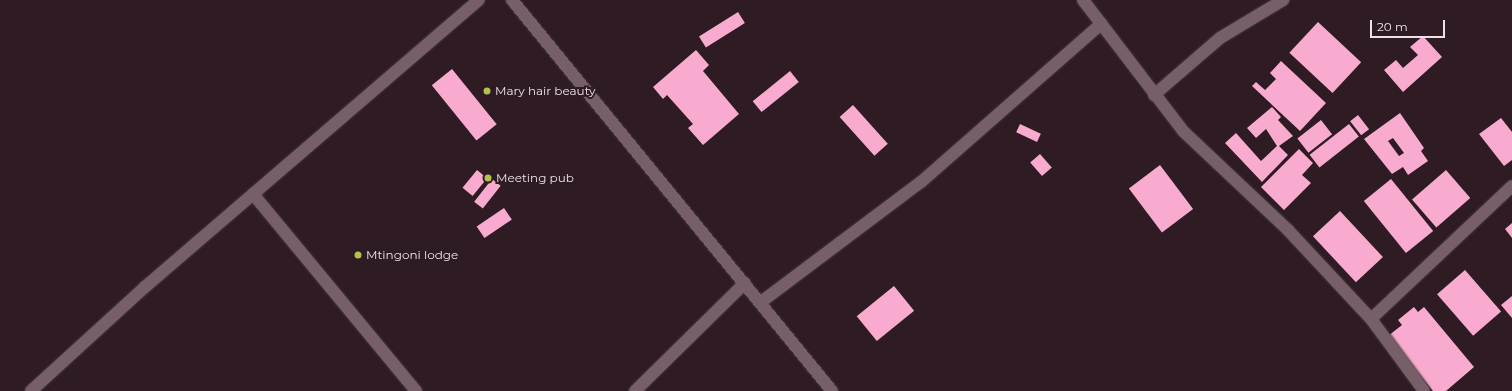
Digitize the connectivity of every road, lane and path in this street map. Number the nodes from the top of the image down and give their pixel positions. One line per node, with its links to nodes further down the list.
1 (479, 0): 8 (street)
2 (512, 0): 9 (street)
3 (1083, 0): 5 (street)
4 (1283, 0): 6 (street)
5 (1101, 24): 6 (street); 10 (street)
6 (1154, 95): 11 (street)
7 (1512, 186): 11 (street)
8 (253, 194): 12 (street); 13 (street)
9 (745, 283): 10 (street); 14 (street)
10 (761, 302): 15 (street)
11 (1371, 319): 16 (street)
12 (31, 391)
13 (416, 391)
14 (635, 391)
15 (832, 391)
16 (1424, 391)

